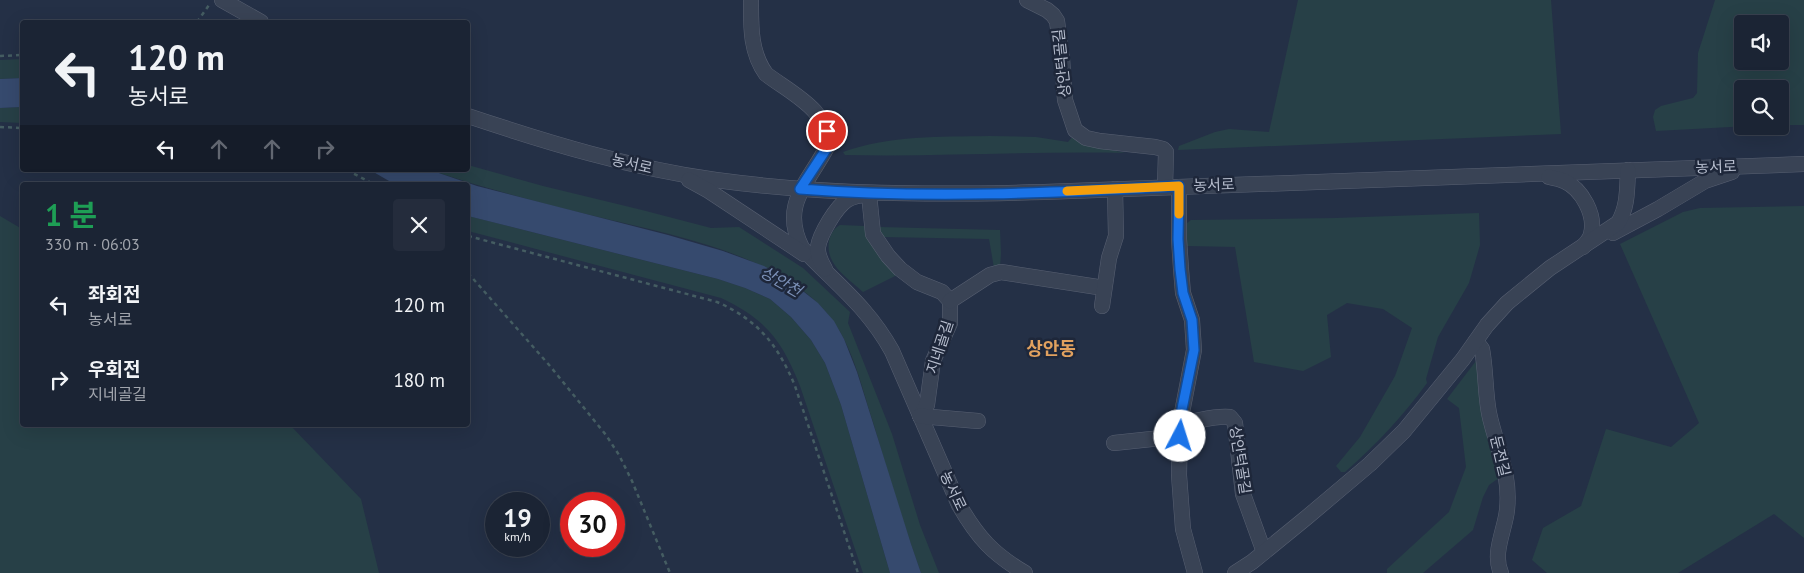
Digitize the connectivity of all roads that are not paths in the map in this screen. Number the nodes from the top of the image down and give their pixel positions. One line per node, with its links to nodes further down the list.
1 (222, 0): 4 (street)
2 (751, 0): 12 (street)
3 (1027, 0): 11 (street, 상안턱골길)
4 (257, 20)
5 (470, 117): 9 (street, 농서로)
6 (1804, 164): 7 (street, 농서로)
7 (1763, 166): 8 (street, 농서로); 15 (street)
8 (1628, 170): 10 (street, 농서로); 15 (street)
9 (672, 173): 12 (street, 농서로); 16 (street)
10 (1535, 174): 11 (street, 농서로); 15 (street)
11 (1172, 187): 13 (street, 농서로); 24 (street, 상안턱골길)
12 (800, 189): 14 (street, 농서로); 16 (street, 농서로)
13 (1115, 189): 14 (street, 농서로); 18 (street)
14 (869, 194): 17 (street); 19 (street, 지네골길)
15 (1582, 248): 21 (street)
16 (814, 261): 17 (street, 농서로)
17 (828, 274): 22 (street, 농서로)
18 (1104, 288): 19 (street); 20 (street)
19 (950, 301): 22 (street, 지네골길)
20 (1102, 306)
21 (1476, 341): 27 (street); 32 (street, 둔전길)
22 (920, 416): 23 (street); 26 (street, 농서로)
23 (978, 421)
24 (1180, 429): 25 (street); 27 (street, 상안턱골길); 30 (street)
25 (1114, 443)
26 (994, 552): 28 (street); 29 (street, 농서로)
27 (1264, 552): 31 (street)
28 (1009, 573)
29 (1025, 573)
30 (1195, 573)
31 (1235, 573)
32 (1501, 573)

